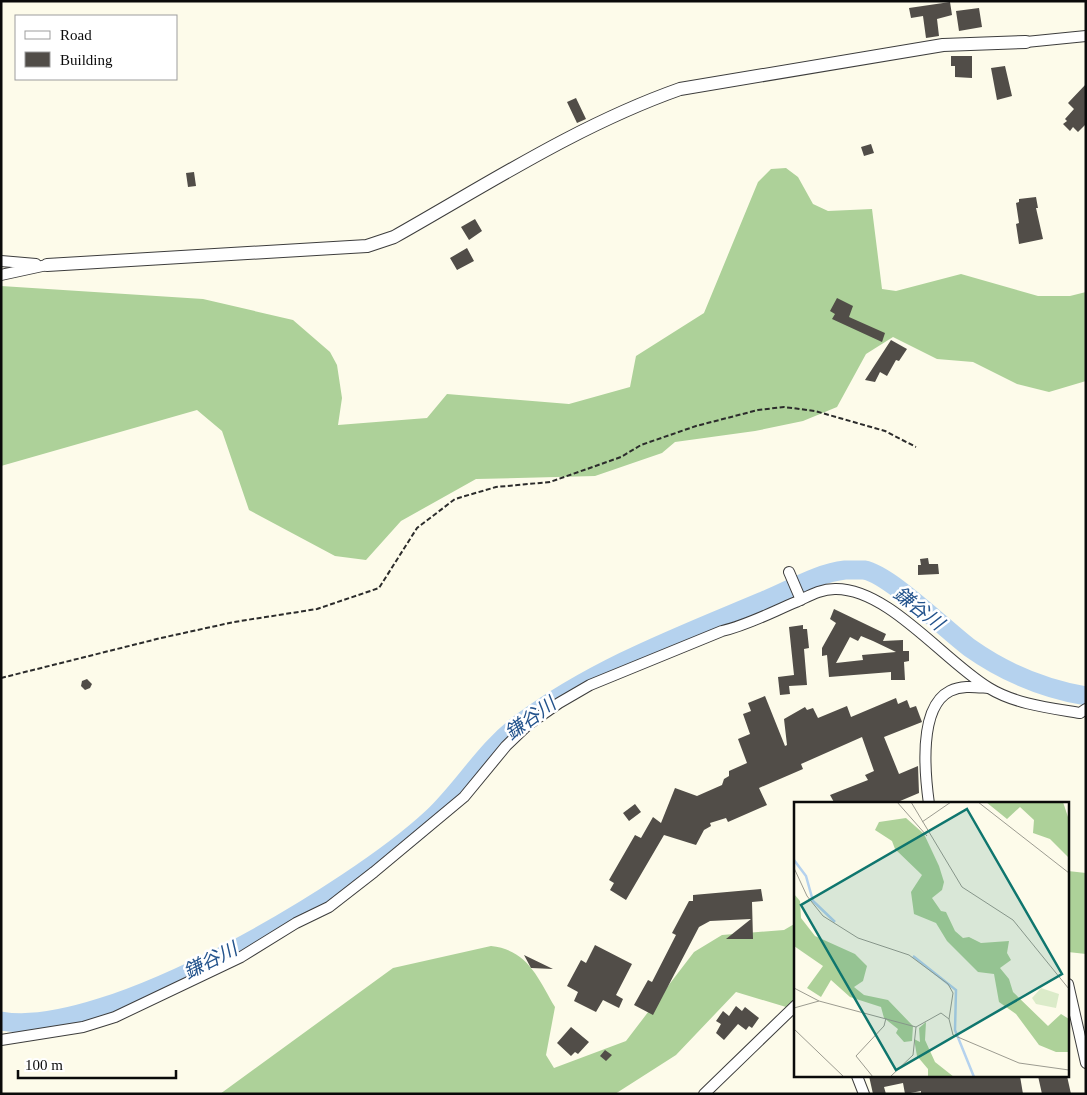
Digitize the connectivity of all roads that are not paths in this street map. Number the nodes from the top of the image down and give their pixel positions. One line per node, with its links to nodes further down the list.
1 (1086, 36): 2 (street)
2 (1026, 42): 4 (street)
3 (1, 261): 4 (street)
4 (47, 265): 5 (street)
5 (1, 275)
6 (789, 572): 7 (street)
7 (801, 600): 8 (street); 13 (street)
8 (989, 688): 9 (street); 10 (street)
9 (1083, 711)
10 (929, 802)
11 (1070, 993): 14 (street)
12 (794, 1007): 16 (street)
13 (1, 1040)
14 (1086, 1063)
15 (858, 1078): 17 (street)
16 (704, 1094)
17 (864, 1094)

